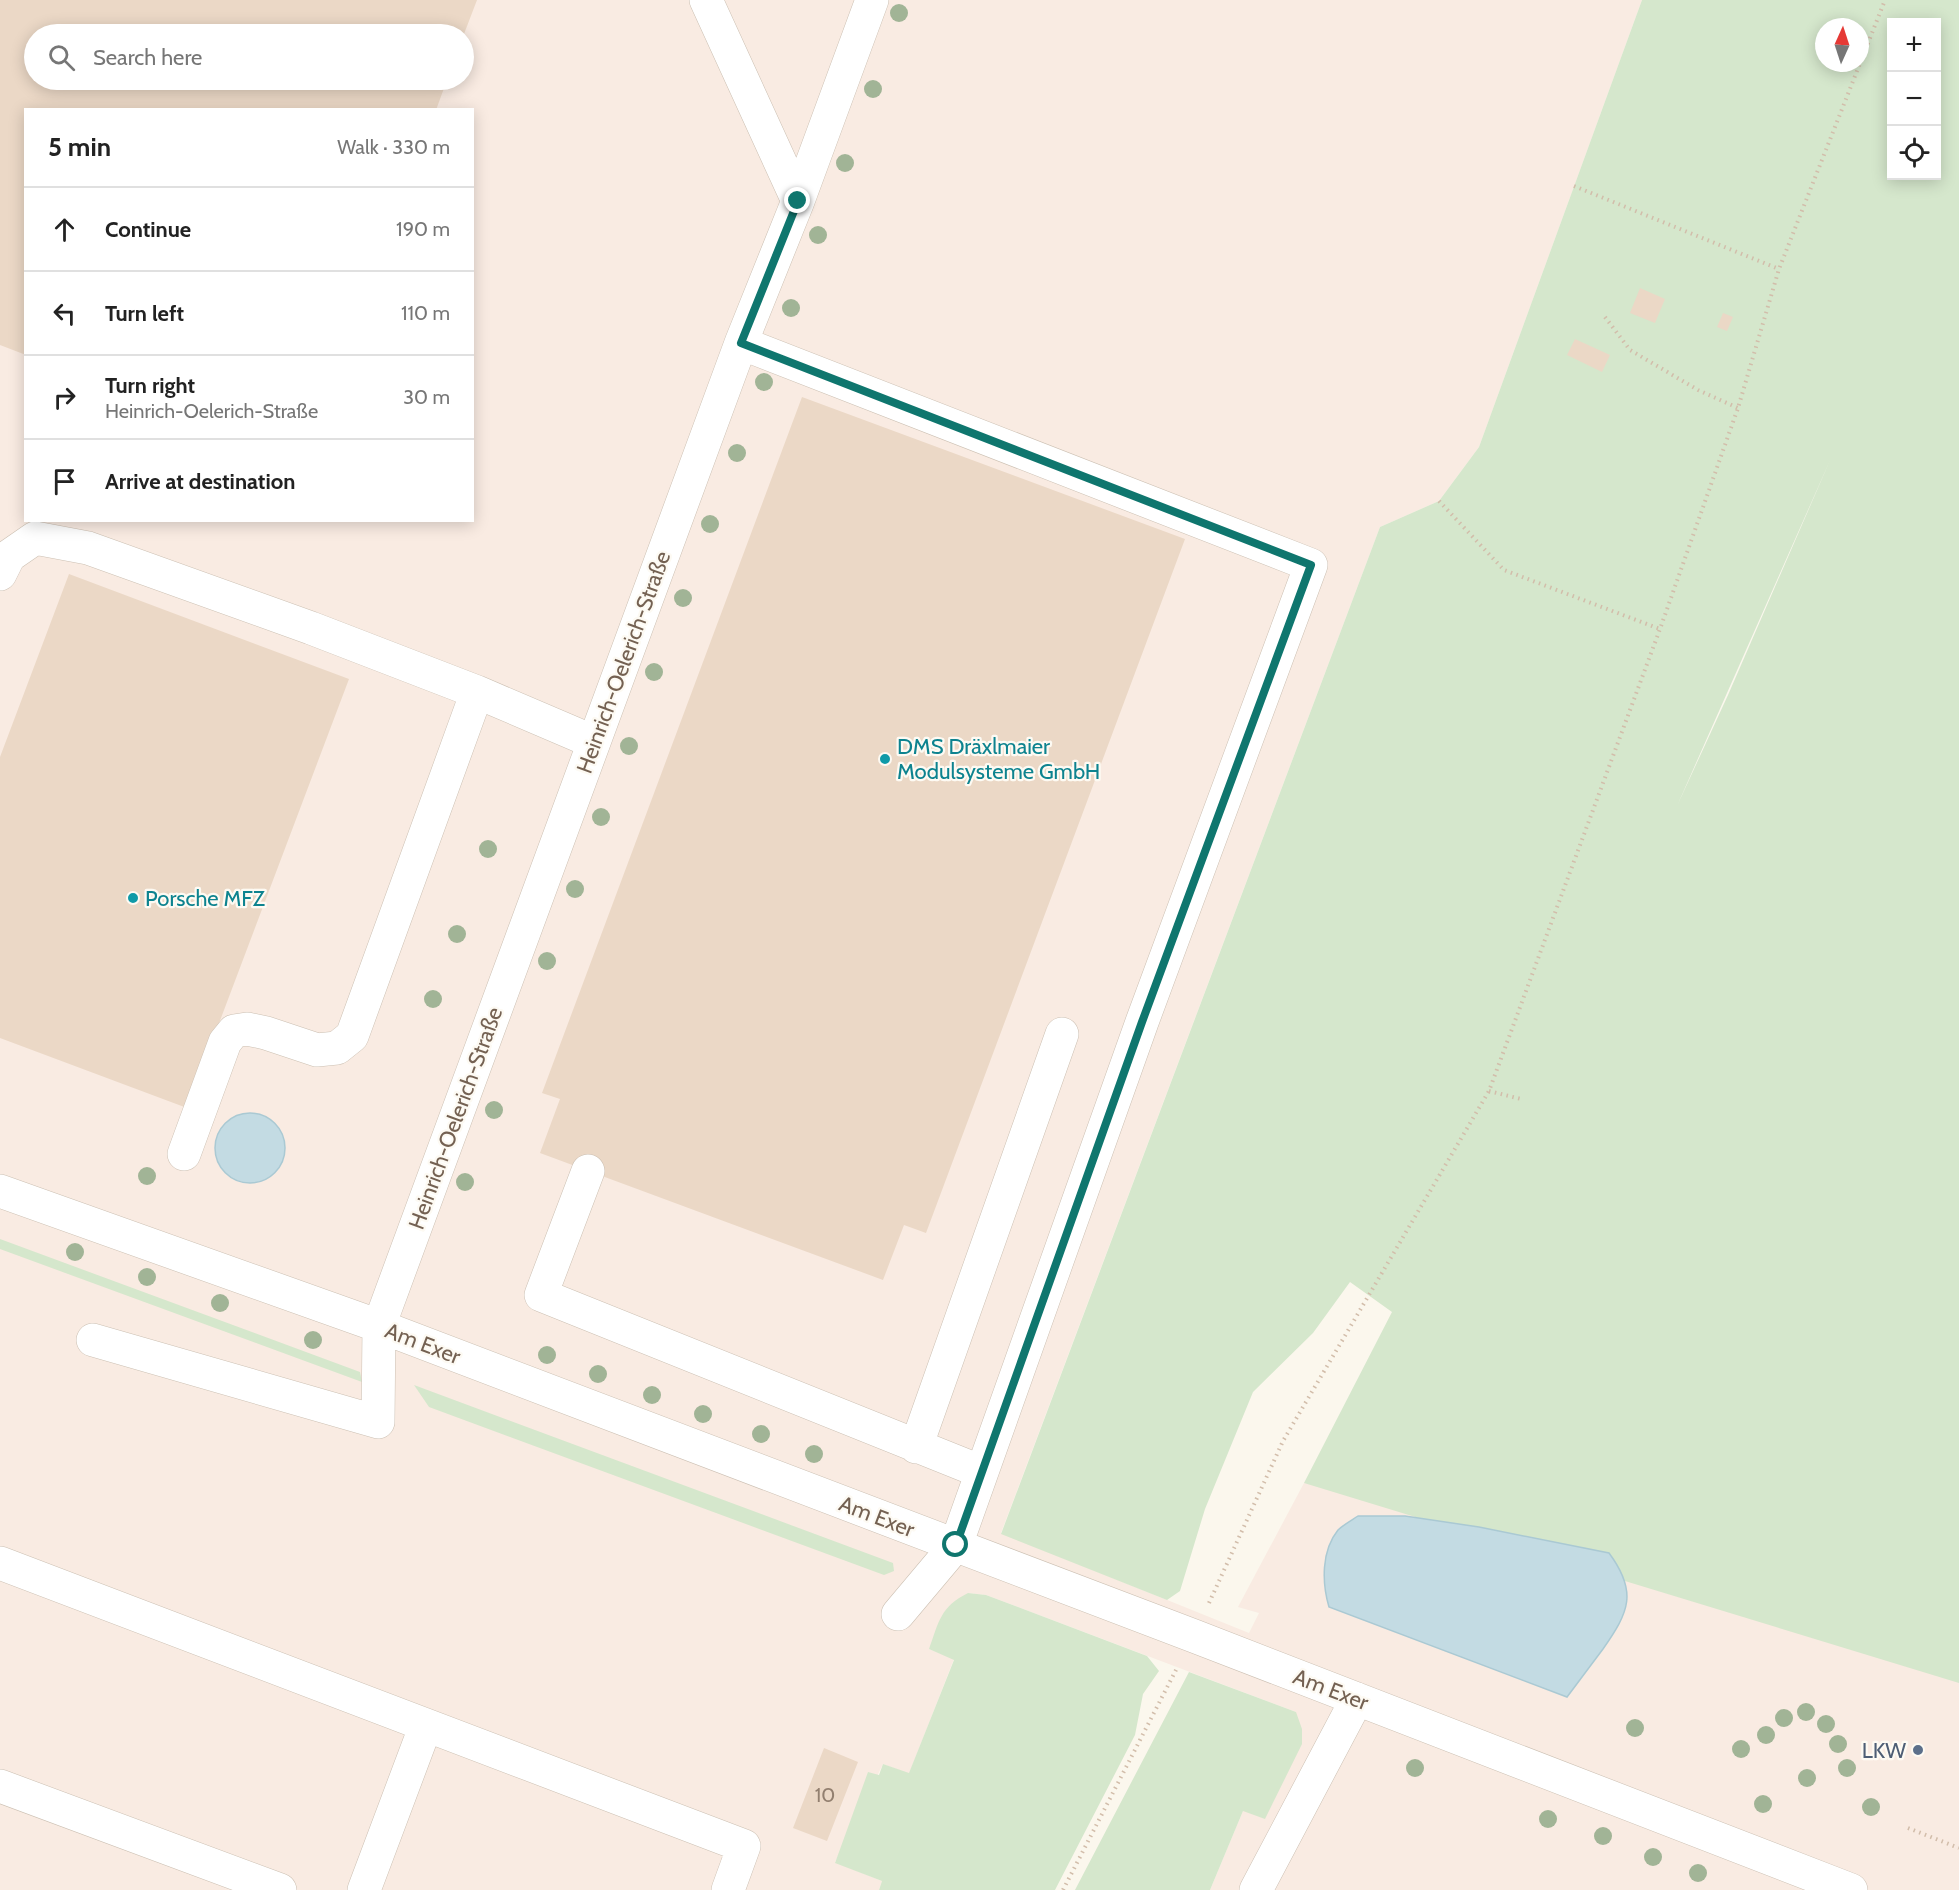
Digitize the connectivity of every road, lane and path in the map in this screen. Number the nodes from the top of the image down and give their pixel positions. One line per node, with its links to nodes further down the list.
1 (706, 0): 5 (street)
2 (872, 0): 5 (street, Heinrich-Oelerich-Straße)
3 (1885, 0): 6 (path)
4 (1574, 186): 6 (path)
5 (798, 201): 8 (street, Heinrich-Oelerich-Straße)
6 (1779, 269): 9 (path)
7 (1605, 318): 9 (path)
8 (741, 343): 14 (street, Heinrich-Oelerich-Straße); 24 (street)
9 (1738, 408): 12 (path)
10 (1439, 501): 12 (path)
11 (0, 574): 13 (street)
12 (1660, 629): 16 (path)
13 (477, 692): 14 (street); 18 (street)
14 (594, 742): 21 (street, Heinrich-Oelerich-Straße)
15 (1062, 1034): 23 (street)
16 (1489, 1091): 17 (path); 28 (path)
17 (1521, 1099)
18 (184, 1154)
19 (588, 1171): 23 (street)
20 (0, 1191): 21 (street, Am Exer)
21 (379, 1326): 22 (street, Heinrich-Oelerich-Straße); 25 (street, Am Exer)
22 (93, 1340)
23 (916, 1447): 24 (street)
24 (982, 1472): 25 (street)
25 (956, 1545): 27 (street); 28 (street, Am Exer)
26 (0, 1563): 30 (street)
27 (898, 1614)
28 (1194, 1636): 29 (street, Am Exer); 38 (path)
29 (1357, 1699): 34 (street); 39 (street, Am Exer)
30 (426, 1725): 36 (street); 37 (street)
31 (0, 1786): 35 (street)
32 (1908, 1828): 33 (path)
33 (1959, 1848)
34 (1262, 1888)
35 (280, 1890)
36 (364, 1890)
37 (728, 1890)
38 (1064, 1890)
39 (1851, 1890)

